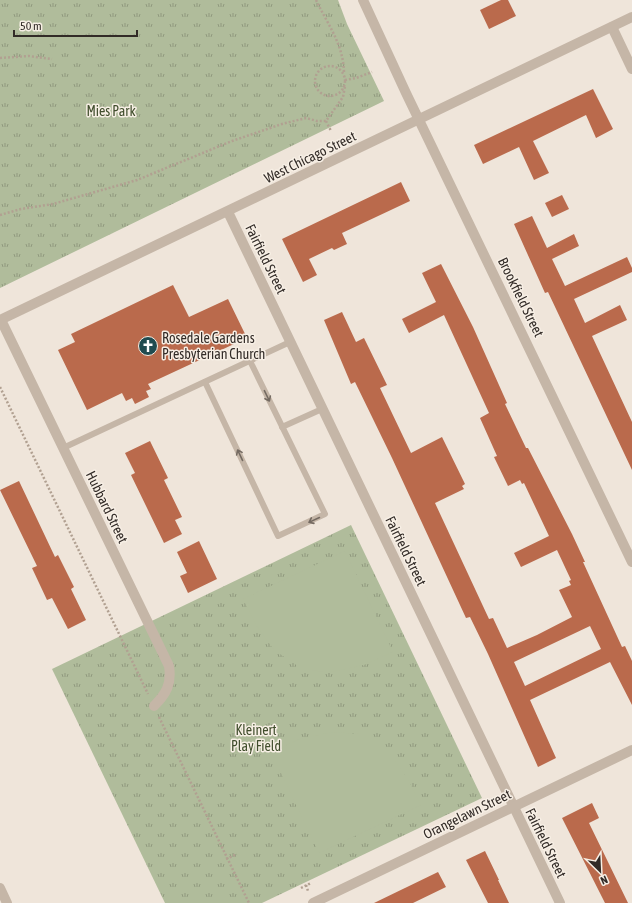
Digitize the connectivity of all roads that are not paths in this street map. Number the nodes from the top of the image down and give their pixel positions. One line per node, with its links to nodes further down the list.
1 (363, 0): 5 (street, Brookfield Street)
2 (632, 17): 3 (street, West Chicago Street)
3 (612, 27): 4 (street); 5 (street, West Chicago Street)
4 (632, 69)
5 (420, 119): 6 (street, West Chicago Street); 14 (street, Brookfield Street)
6 (228, 212): 7 (street, West Chicago Street); 8 (street, Fairfield Street)
7 (0, 320): 13 (street, Hubbard Street)
8 (290, 342): 9 (lane); 11 (street, Fairfield Street)
9 (250, 361): 10 (lane); 12 (lane, one-way to 12)
10 (205, 382): 12 (lane, one-way to 10); 13 (lane)
11 (322, 408): 12 (lane); 17 (street, Fairfield Street)
12 (282, 427)
13 (63, 448): 15 (street, Hubbard Street)
14 (632, 562)
15 (154, 706)
16 (632, 750): 17 (street, Orangelawn Street)
17 (513, 807): 20 (street, Orangelawn Street); 21 (street, Fairfield Street)
18 (0, 888): 19 (street)
19 (7, 903)
20 (313, 903)
21 (560, 903)

